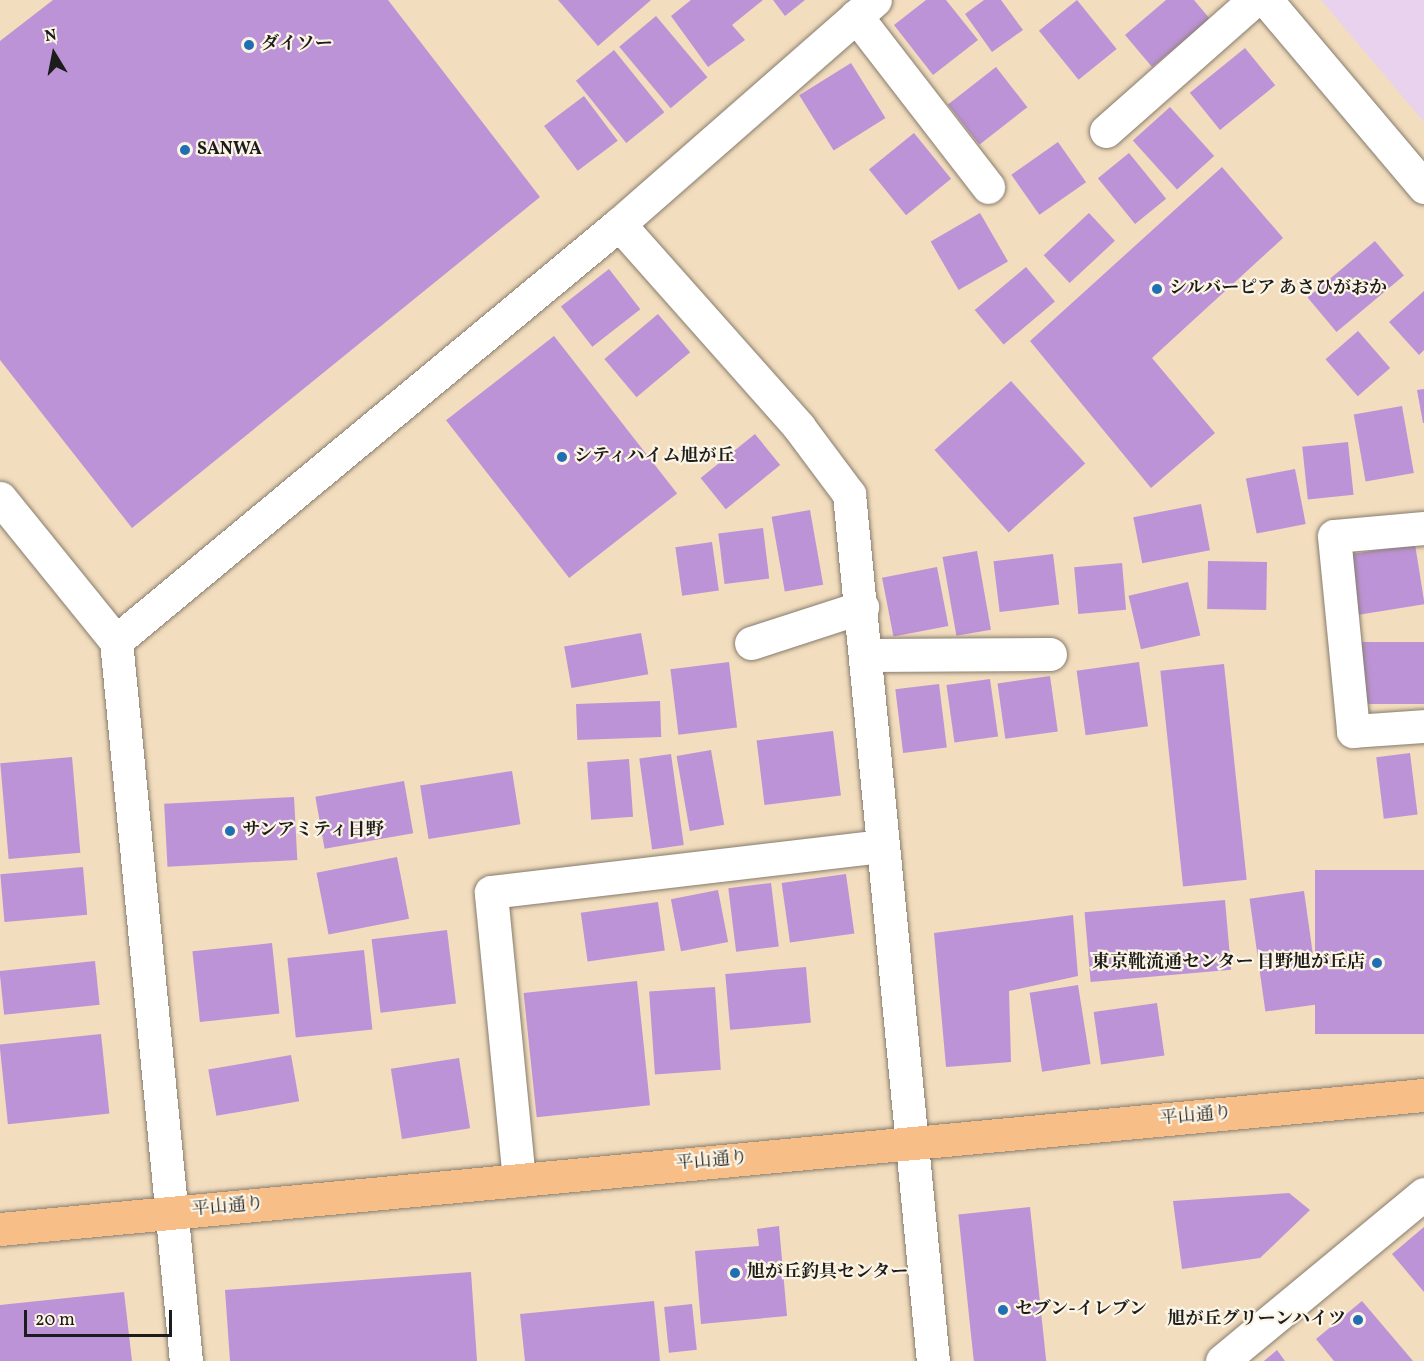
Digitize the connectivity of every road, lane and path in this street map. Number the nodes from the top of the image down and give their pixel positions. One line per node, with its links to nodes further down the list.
1 (1254, 0): 4 (street)
2 (1266, 0): 6 (street)
3 (866, 8): 5 (street); 7 (street)
4 (1106, 131)
5 (988, 187)
6 (1424, 187)
7 (619, 224): 10 (street); 11 (street)
8 (0, 498): 11 (street)
9 (1424, 528): 15 (street)
10 (862, 607): 12 (street); 14 (street)
11 (116, 641): 21 (street)
12 (751, 643)
13 (1050, 654): 14 (street)
14 (866, 655): 16 (street)
15 (1424, 726)
16 (880, 846): 18 (street); 19 (street)
17 (1424, 1095): 18 (main road, 平山通り)
18 (912, 1144): 19 (main road, 平山通り); 24 (street)
19 (519, 1180): 21 (main road, 平山通り)
20 (1424, 1194): 25 (street)
21 (172, 1213): 22 (main road, 平山通り); 23 (street)
22 (0, 1229)
23 (186, 1361)
24 (933, 1361)
25 (1221, 1361)

